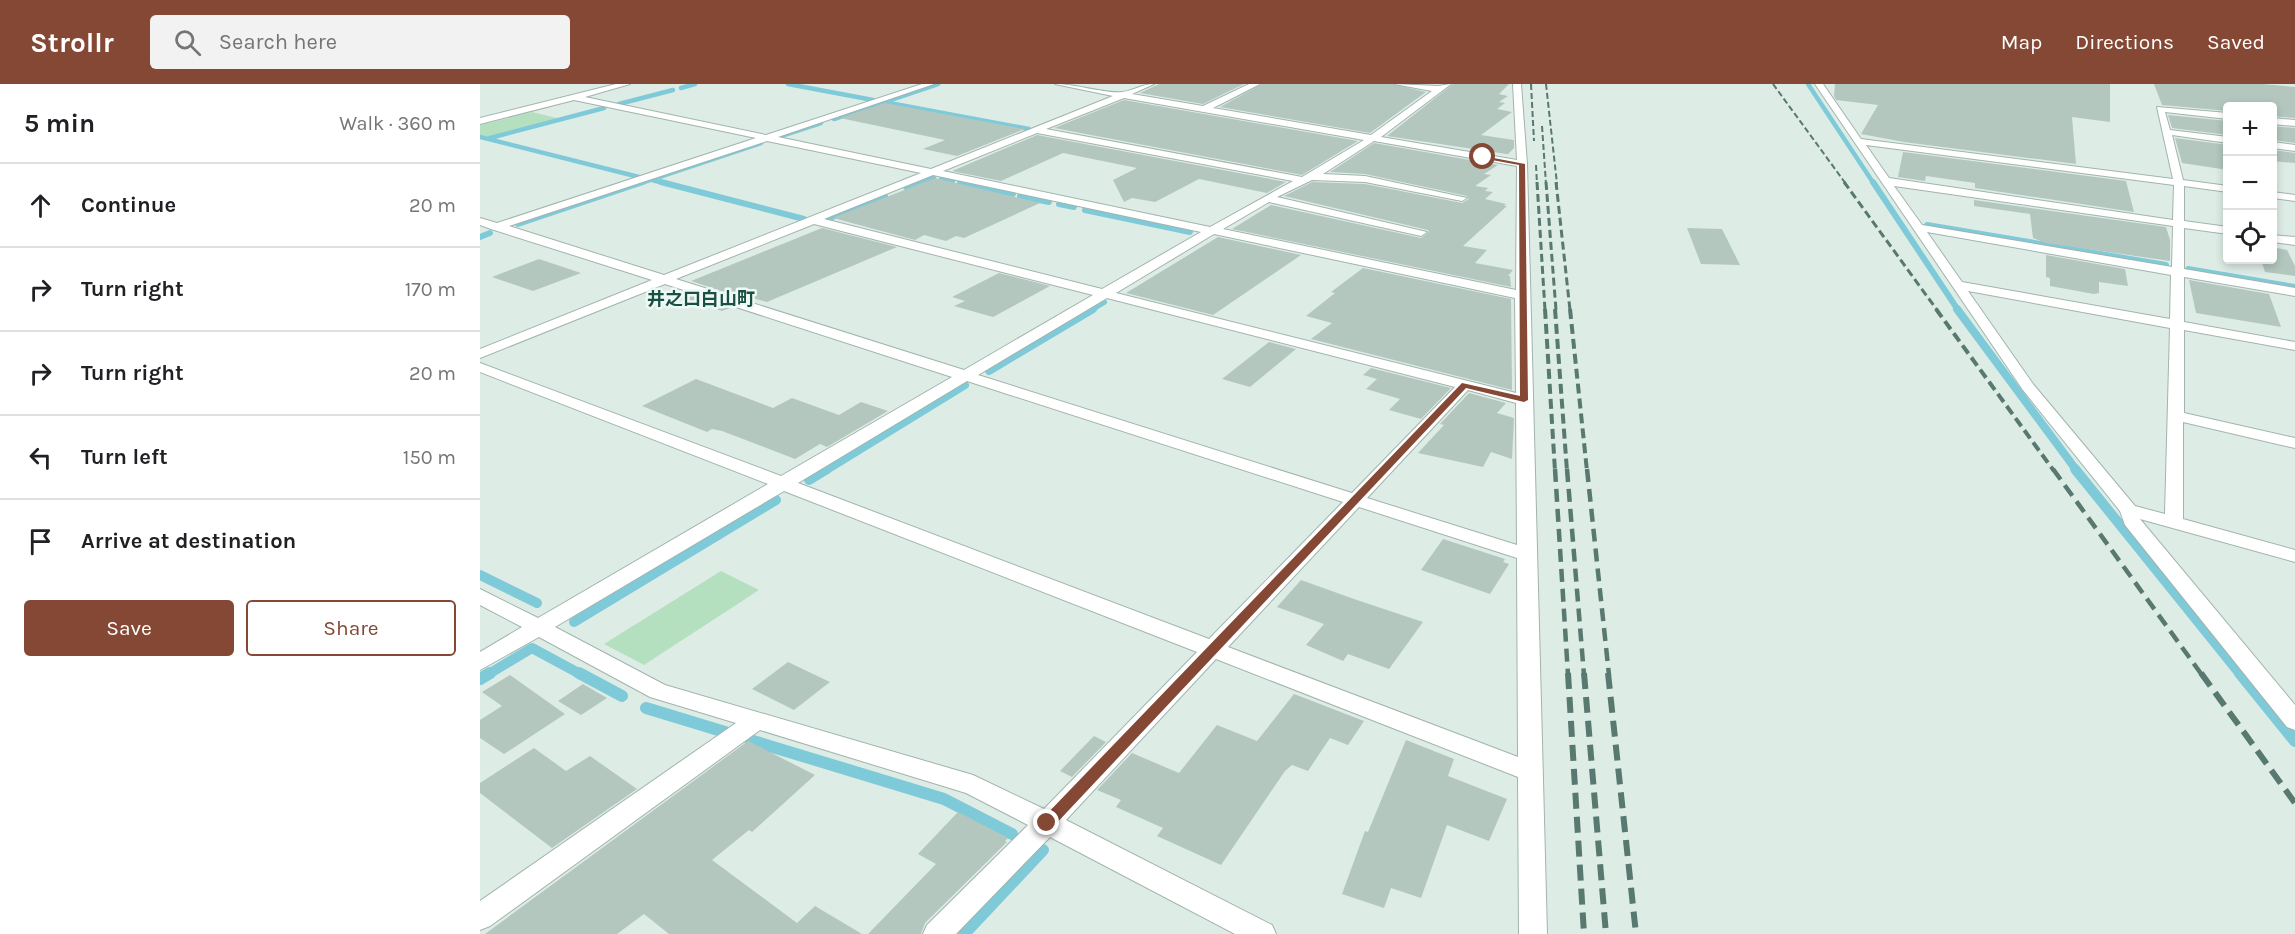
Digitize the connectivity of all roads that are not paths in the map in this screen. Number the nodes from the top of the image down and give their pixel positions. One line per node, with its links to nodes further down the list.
1 (626, 84): 11 (street)
2 (930, 84): 19 (street)
3 (1059, 84): 10 (street)
4 (1150, 84): 10 (street)
5 (1256, 84): 12 (street)
6 (1398, 84): 9 (street)
7 (1517, 84): 25 (street)
8 (1819, 84): 22 (street)
9 (1443, 87): 20 (street)
10 (1123, 95): 12 (street); 17 (street)
11 (572, 98): 14 (street); 19 (street)
12 (1203, 109): 20 (street)
13 (2223, 115): 18 (street)
14 (480, 121)
15 (2277, 121): 16 (street)
16 (2295, 123)
17 (1036, 130): 26 (street); 27 (street)
18 (2167, 132): 21 (street); 29 (street)
19 (766, 138): 26 (street); 38 (street)
20 (1373, 138): 25 (street); 27 (street)
21 (2223, 139)
22 (1858, 141): 28 (street); 29 (street)
23 (2277, 146): 24 (street)
24 (2295, 148)
25 (1522, 164): 51 (street)
26 (931, 172): 35 (street); 41 (street)
27 (1307, 178): 32 (street); 33 (street)
28 (1885, 181): 37 (street); 39 (street)
29 (2179, 183): 30 (street); 37 (street)
30 (2223, 188)
31 (2277, 196): 34 (street)
32 (1268, 198): 41 (street); 43 (street)
33 (1462, 198)
34 (2295, 198)
35 (813, 220): 47 (street); 50 (street)
36 (480, 221): 38 (street)
37 (2180, 224): 40 (street); 46 (street)
38 (497, 227): 42 (street); 47 (street)
39 (1916, 227): 46 (street); 48 (street)
40 (2223, 230)
41 (1212, 231): 50 (street); 51 (street)
42 (480, 232)
43 (1421, 232)
44 (2277, 239): 45 (street)
45 (2295, 241)
46 (2179, 272): 49 (street); 52 (street)
47 (664, 280): 54 (street); 56 (street)
48 (1956, 285): 52 (street); 63 (street)
49 (2295, 292)
50 (1105, 294): 56 (street); 57 (street)
51 (1522, 295): 58 (street)
52 (2178, 325): 53 (street); 59 (street)
53 (2295, 346)
54 (480, 354)
55 (480, 368): 61 (street)
56 (966, 376): 61 (street); 62 (street)
57 (1465, 385): 58 (street); 62 (street)
58 (1524, 400): 65 (street)
59 (2176, 416): 60 (street); 64 (street)
60 (2295, 443)
61 (783, 484): 68 (street); 69 (street)
62 (1355, 500): 65 (street); 69 (street)
63 (2129, 510): 64 (street); 71 (street)
64 (2174, 522): 66 (street)
65 (1527, 555): 73 (street)
66 (2295, 556)
67 (480, 596): 68 (street)
68 (541, 627): 70 (street); 72 (street)
69 (1213, 650): 73 (street); 74 (street)
70 (480, 662)
71 (2292, 713)
72 (756, 721): 74 (street); 75 (street)
73 (1530, 772): 78 (street)
74 (1047, 823): 76 (street); 77 (street)
75 (480, 917)
76 (937, 934)
77 (1262, 934)
78 (1533, 934)

